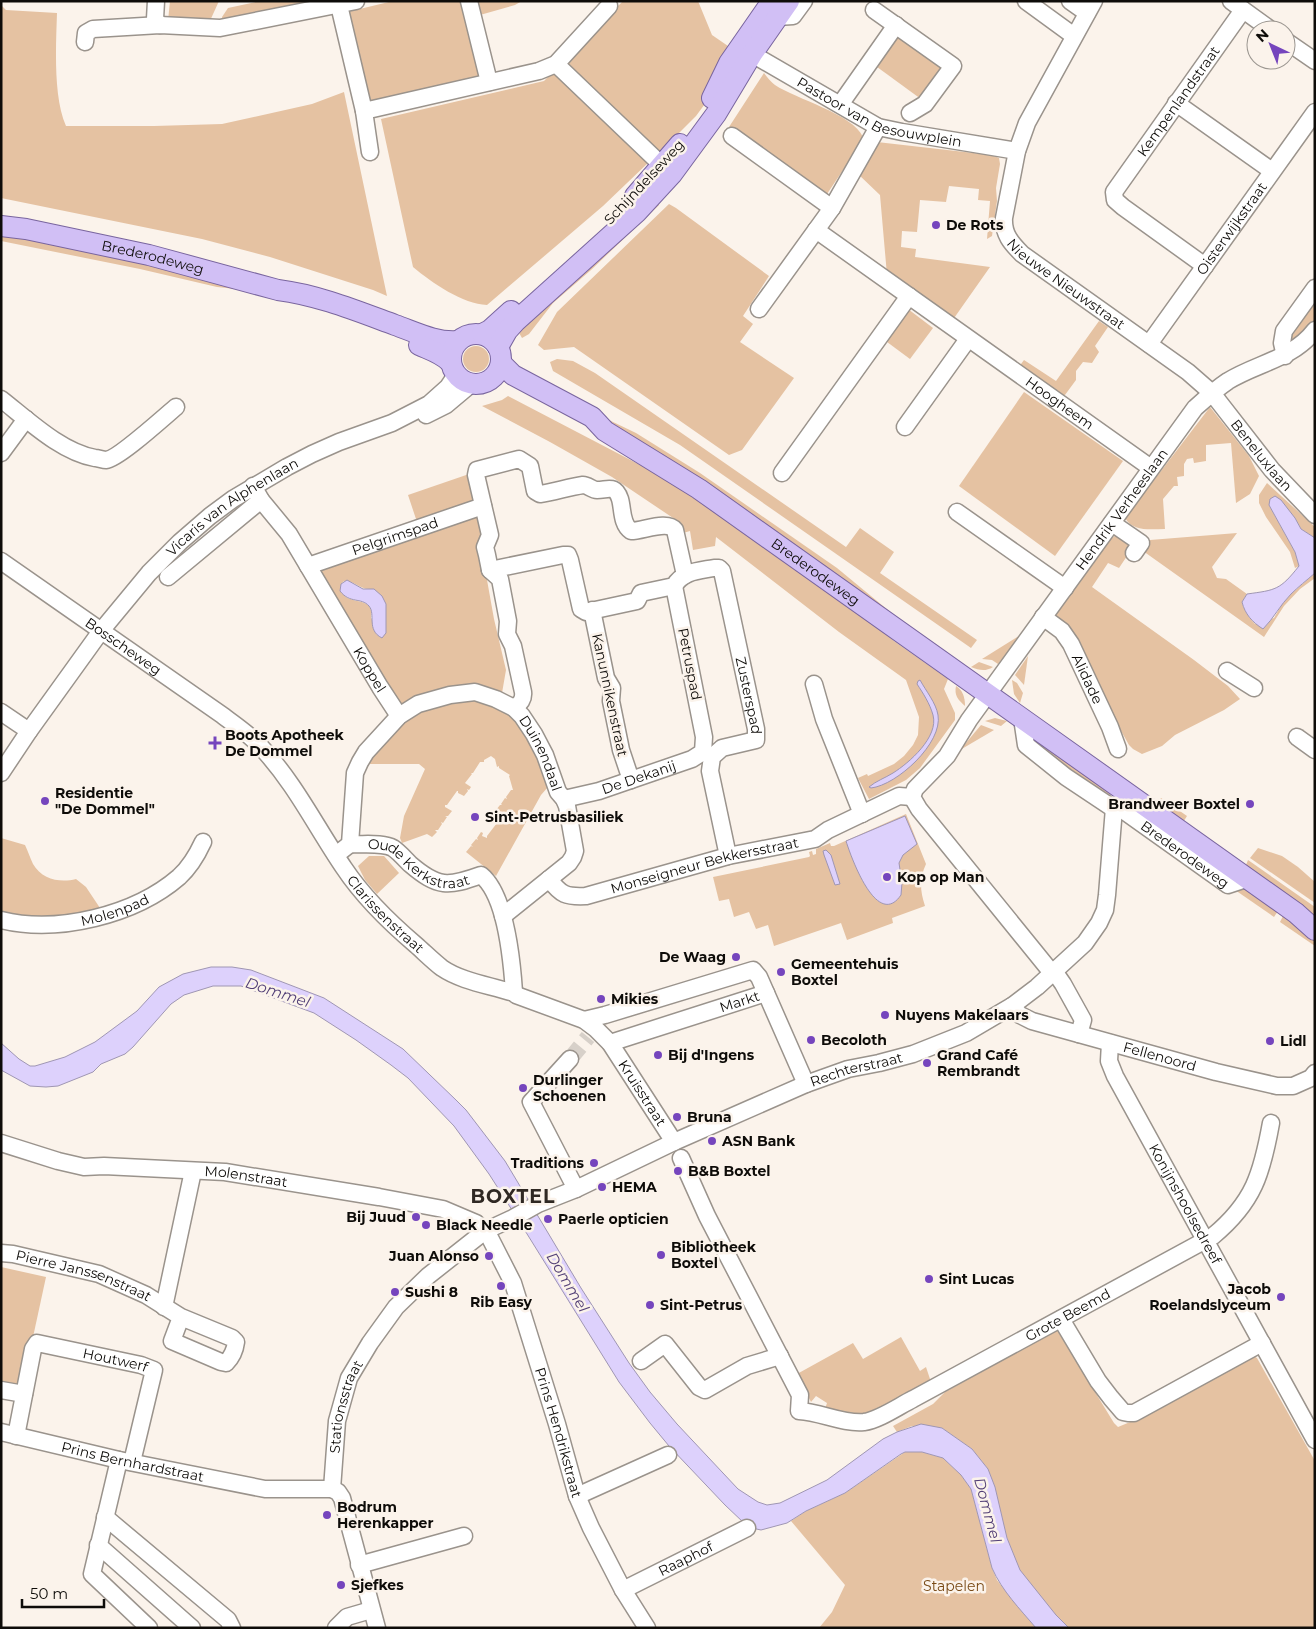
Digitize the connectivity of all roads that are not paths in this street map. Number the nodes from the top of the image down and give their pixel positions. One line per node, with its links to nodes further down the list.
1 (156, 1): 15 (street)
2 (356, 1): 8 (street)
3 (469, 1): 23 (street)
4 (789, 1): 12 (main road, Schijndelseweg)
5 (804, 1): 12 (street)
6 (1026, 1): 17 (street)
7 (1070, 1): 11 (street)
8 (338, 3): 15 (street); 26 (street)
9 (610, 6): 22 (street)
10 (1237, 6): 14 (street); 25 (street, Kempenlandstraat)
11 (1090, 7): 17 (street, Nieuwe Nieuwstraat)
12 (775, 9): 20 (main road, Schijndelseweg); 33 (main road, Schijndelseweg)
13 (874, 10): 16 (street, Pastoor van Besouwplein)
14 (1257, 20)
15 (160, 25): 18 (street)
16 (896, 25): 24 (street, Pastoor van Besouwplein); 28 (street, Pastoor van Besouwplein)
17 (1074, 36): 31 (street, Nieuwe Nieuwstraat)
18 (85, 42)
19 (1296, 48): 21 (street)
20 (752, 54): 29 (street, Pastoor van Besouwplein); 33 (main road, Schijndelseweg)
21 (1315, 61)
22 (556, 64): 23 (street); 33 (street)
23 (489, 82): 26 (street)
24 (844, 99)
25 (1176, 103): 34 (street); 40 (street, Kempenlandstraat)
26 (364, 111): 32 (street)
27 (1315, 112): 34 (street, Oisterwijkstraat)
28 (910, 113)
29 (878, 127): 31 (street, Pastoor van Besouwplein); 35 (street)
30 (732, 136): 35 (street)
31 (1016, 151): 49 (street, Nieuwe Nieuwstraat)
32 (370, 152)
33 (666, 169): 46 (main road, Schijndelseweg); 50 (main road, Schijndelseweg)
34 (1272, 171): 40 (street, Oisterwijkstraat)
35 (832, 208): 39 (street)
36 (1, 221): 38 (main road, Brederodeweg)
37 (1, 226): 38 (main road, Brederodeweg)
38 (26, 229): 42 (main road, Brederodeweg)
39 (816, 230): 43 (street, Hoogheem); 44 (street)
40 (1205, 266): 49 (street, Oisterwijkstraat)
41 (1315, 288): 51 (street)
42 (278, 290): 48 (main road, Brederodeweg); 52 (main road, Brederodeweg)
43 (909, 296): 47 (street, Hoogheem); 61 (street)
44 (759, 309)
45 (1315, 330): 51 (street, Hendrik Verheeslaan)
46 (482, 334): 48 (main road); 50 (main road)
47 (968, 339): 57 (street); 60 (street, Hoogheem)
48 (458, 341): 52 (main road)
49 (1148, 344): 53 (street, Nieuwe Nieuwstraat)
50 (500, 355): 52 (main road); 58 (main road, Brederodeweg)
51 (1285, 356): 53 (street, Hendrik Verheeslaan)
52 (467, 375): 58 (main road, Brederodeweg); 62 (street, Vicaris van Alphenlaan)
53 (1212, 393): 60 (street, Hendrik Verheeslaan); 65 (street, Beneluxlaan)
54 (1, 399): 56 (street)
55 (176, 407): 56 (street)
56 (26, 419): 59 (street)
57 (905, 428)
58 (605, 431): 80 (main road, Brederodeweg)
59 (1, 453)
60 (1151, 468): 66 (street, Hendrik Verheeslaan)
61 (782, 473)
62 (257, 493): 70 (street, Koppel); 71 (street, Vicaris van Alphenlaan); 76 (street, Vicaris van Alphenlaan)
63 (483, 506): 69 (street); 70 (street, Pelgrimspad); 72 (street, Petruspad)
64 (957, 512): 73 (street)
65 (1315, 515)
66 (1112, 523): 67 (street); 73 (street, Hendrik Verheeslaan)
67 (1134, 553)
68 (1, 561): 76 (street, Bosscheweg)
69 (493, 565): 74 (street, Kanunnikenstraat); 81 (street, Duinendaal)
70 (308, 566): 83 (street, Koppel)
71 (168, 577)
72 (674, 587): 74 (street); 88 (street, Petruspad); 100 (street, Zusterspad)
73 (1065, 588): 75 (street, Hendrik Verheeslaan)
74 (588, 607): 92 (street, Kanunnikenstraat)
75 (1043, 617): 80 (street, Hendrik Verheeslaan); 89 (street, Alidade)
76 (101, 631): 85 (street, Vicaris van Alphenlaan); 86 (street, Bosscheweg)
77 (1227, 671): 79 (street)
78 (814, 684): 96 (street)
79 (1254, 688)
80 (988, 695): 84 (main road, Brederodeweg); 93 (street, Hendrik Verheeslaan)
81 (514, 708): 83 (street, Duinendaal); 94 (street, Duinendaal)
82 (1, 712): 85 (street)
83 (399, 716): 98 (street)
84 (1022, 718): 95 (street, Brederodeweg); 102 (main road, Brederodeweg)
85 (29, 731): 91 (street, Vicaris van Alphenlaan)
86 (245, 732): 99 (street, Clarissenstraat)
87 (1297, 737): 90 (street)
88 (705, 743): 92 (street, De Dekanij)
89 (1118, 749)
90 (1315, 750)
91 (1, 773)
92 (631, 780): 94 (street, De Dekanij)
93 (912, 796): 96 (street, Monseigneur Bekkersstraat); 108 (street)
94 (564, 799): 101 (street, Duinendaal)
95 (1114, 808): 102 (street, Brederodeweg); 108 (street, Rechterstraat)
96 (862, 814): 100 (street, Monseigneur Bekkersstraat)
97 (203, 842): 105 (street, Molenpad)
98 (350, 844): 99 (street); 104 (street, Oude Kerkstraat)
99 (336, 855): 109 (street, Clarissenstraat)
100 (728, 856): 101 (street, Monseigneur Bekkersstraat)
101 (549, 878): 104 (street, Duinendaal)
102 (1246, 879): 103 (main road, Brederodeweg)
103 (1296, 913): 106 (main road, Brederodeweg); 107 (main road, Brederodeweg)
104 (502, 916): 109 (street, Oude Kerkstraat)
105 (1, 920)
106 (1315, 921)
107 (1315, 930)
108 (1053, 972): 111 (street, Rechterstraat); 113 (street)
109 (514, 992): 112 (street, Clarissenstraat)
110 (766, 993): 112 (street, Markt); 114 (street, Markt); 118 (street)
111 (1012, 1006): 113 (street, Fellenoord); 118 (street, Rechterstraat)
112 (589, 1029): 114 (street)
113 (1079, 1034): 115 (street, Fellenoord)
114 (610, 1043): 120 (street, Kruisstraat)
115 (1110, 1043): 117 (street, Fellenoord); 126 (street, Konijnshoolsedreef)
116 (570, 1058): 124 (street)
117 (1313, 1078)
118 (806, 1084): 120 (street, Rechterstraat)
119 (1271, 1123): 126 (street, Grote Beemd)
120 (674, 1142): 124 (street, Rechterstraat)
121 (1, 1144): 123 (street, Molenstraat)
122 (681, 1158): 132 (street)
123 (192, 1171): 125 (street, Molenstraat); 128 (street, Pierre Janssenstraat)
124 (576, 1189): 125 (street, Rechterstraat)
125 (485, 1231): 140 (street, Stationsstraat); 141 (street, Prins Hendrikstraat)
126 (1205, 1241): 130 (street, Grote Beemd); 131 (street, Konijnshoolsedreef)
127 (1, 1253): 128 (street, Pierre Janssenstraat)
128 (164, 1307): 129 (street, Pierre Janssenstraat)
129 (181, 1317)
130 (1061, 1319): 131 (street); 132 (street, Grote Beemd)
131 (1262, 1343): 137 (street, Konijnshoolsedreef)
132 (780, 1356): 133 (street)
133 (642, 1361)
134 (1, 1390): 135 (street)
135 (24, 1394): 136 (street, Houtwerf); 139 (street, Houtwerf)
136 (8, 1434): 139 (street, Prins Bernhardstraat)
137 (1315, 1440)
138 (668, 1455): 141 (street)
139 (125, 1461): 140 (street, Prins Bernhardstraat); 142 (street)
140 (332, 1489): 146 (street)
141 (577, 1496): 147 (street, Prins Hendrikstraat)
142 (105, 1517): 145 (street); 151 (street)
143 (747, 1528): 147 (street, Raaphof)
144 (464, 1536): 146 (street)
145 (98, 1545): 149 (street); 150 (street)
146 (360, 1565): 148 (street)
147 (623, 1590): 154 (street, Prins Hendrikstraat)
148 (371, 1610): 152 (street); 153 (street)
149 (149, 1628)
150 (192, 1628)
151 (232, 1628)
152 (336, 1628)
153 (377, 1628)
154 (646, 1628)

